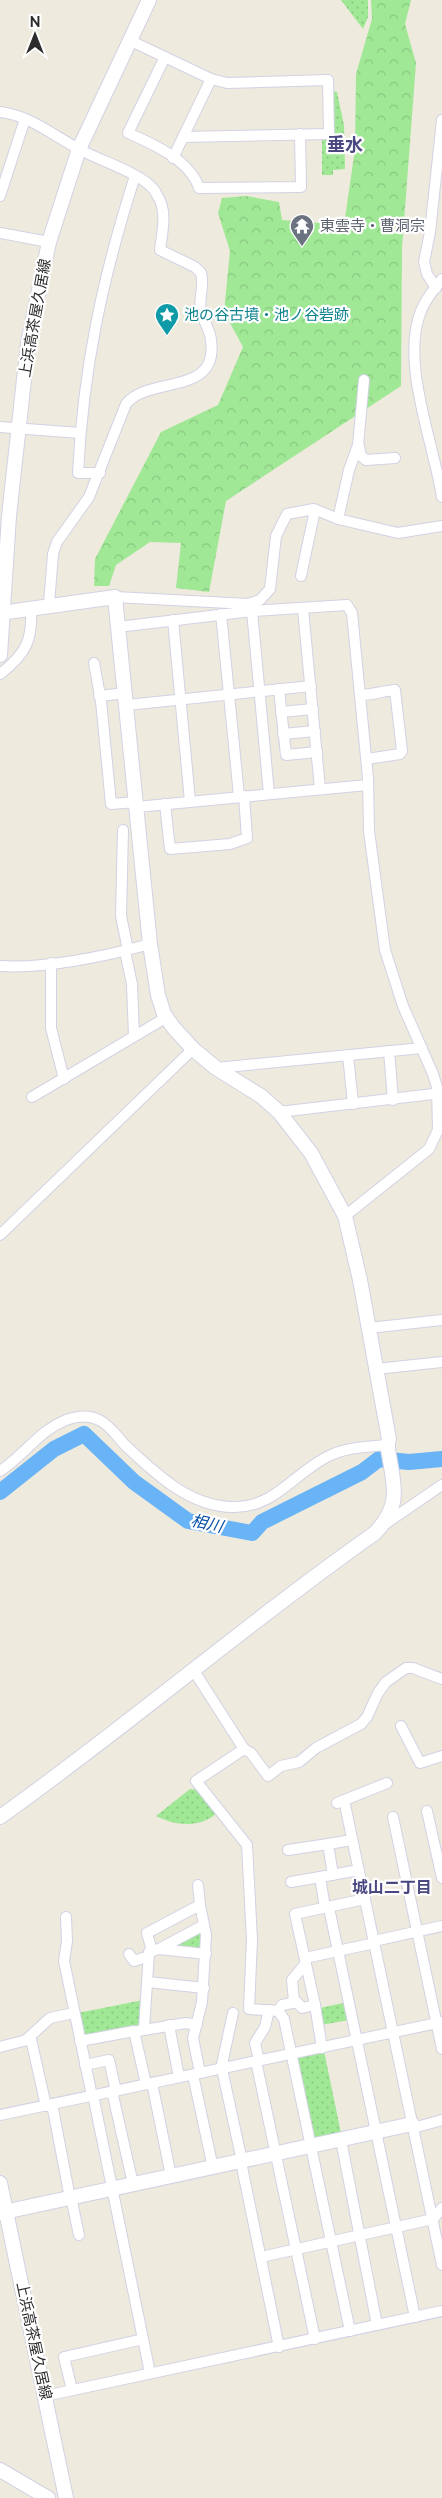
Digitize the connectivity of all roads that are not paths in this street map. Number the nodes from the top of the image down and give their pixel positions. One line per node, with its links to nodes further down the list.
1 (149, 0): 2 (street, 上浜高茶屋久居線)
2 (129, 40): 3 (street); 10 (street, 上浜高茶屋久居線)
3 (165, 56): 4 (street); 11 (street)
4 (211, 78): 8 (street); 9 (street)
5 (0, 112): 6 (street)
6 (24, 119): 10 (street); 13 (street)
7 (442, 120): 17 (street)
8 (300, 134): 9 (street); 11 (street)
9 (183, 137): 11 (street)
10 (79, 149): 12 (street); 16 (street, 上浜高茶屋久居線)
11 (173, 158)
12 (135, 176): 21 (street); 24 (street)
13 (2, 181): 14 (street)
14 (0, 196)
15 (0, 233): 16 (street)
16 (49, 242): 20 (street, 上浜高茶屋久居線)
17 (439, 284): 25 (street)
18 (364, 380): 22 (street)
19 (0, 427): 20 (street)
20 (18, 428): 21 (street); 35 (street, 上浜高茶屋久居線)
21 (80, 433): 24 (street)
22 (358, 442): 23 (street); 27 (street)
23 (395, 458)
24 (100, 473): 31 (street)
25 (442, 497)
26 (315, 510): 27 (street); 29 (street); 33 (street)
27 (338, 519): 28 (street)
28 (442, 526)
29 (301, 576)
30 (115, 597): 31 (street); 33 (street); 38 (street)
31 (49, 604): 32 (street)
32 (31, 607): 35 (street); 41 (street)
33 (250, 608): 34 (street); 36 (street); 44 (street)
34 (303, 609): 42 (street); 46 (street)
35 (2, 612): 39 (street, 上浜高茶屋久居線)
36 (221, 614): 37 (street); 45 (street)
37 (173, 620): 38 (street); 49 (street)
38 (118, 627): 48 (street)
39 (0, 655)
40 (94, 663): 47 (street)
41 (0, 674)
42 (311, 686): 43 (street); 50 (street)
43 (279, 689): 44 (street); 51 (street)
44 (260, 691): 45 (street); 58 (street)
45 (230, 694): 49 (street); 59 (street)
46 (360, 695): 55 (street); 55 (street)
47 (99, 696): 48 (street); 62 (street)
48 (126, 699): 49 (street); 62 (street)
49 (180, 699): 60 (street)
50 (313, 709): 51 (street); 52 (street)
51 (281, 712): 53 (street)
52 (315, 731): 53 (street); 54 (street)
53 (283, 734): 54 (street)
54 (317, 752): 57 (street)
55 (366, 759): 56 (street)
56 (367, 785): 57 (street); 70 (street)
57 (320, 789): 58 (street)
58 (269, 794): 59 (street)
59 (241, 796): 60 (street); 61 (street)
60 (190, 801): 61 (street)
61 (165, 804): 62 (street)
62 (137, 805): 64 (street)
63 (122, 830): 65 (street)
64 (150, 944): 65 (street); 68 (street)
65 (127, 951): 66 (street); 69 (street)
66 (51, 963): 67 (street); 75 (street)
67 (0, 966)
68 (167, 1017): 69 (street); 71 (street)
69 (134, 1036): 75 (street)
70 (422, 1048): 72 (street); 76 (street)
71 (193, 1049): 74 (street); 82 (street)
72 (389, 1051): 73 (street); 78 (street)
73 (348, 1055): 74 (street); 79 (street)
74 (216, 1068): 80 (street)
75 (64, 1079): 77 (street)
76 (439, 1094): 78 (street); 81 (street)
77 (32, 1098)
78 (393, 1100): 79 (street)
79 (353, 1104): 80 (street)
80 (279, 1112): 81 (street)
81 (345, 1216): 84 (street)
82 (0, 1234)
83 (442, 1320): 84 (street)
84 (369, 1328): 86 (street)
85 (442, 1362): 86 (street)
86 (376, 1369): 87 (street)
87 (387, 1447): 88 (street); 90 (street)
88 (0, 1470)
89 (442, 1485): 90 (street)
90 (383, 1525): 91 (street)
91 (194, 1671): 94 (street); 98 (street)
92 (442, 1679): 94 (street)
93 (401, 1726): 95 (street)
94 (244, 1749): 126 (street)
95 (442, 1756)
96 (387, 1783): 100 (street)
97 (427, 1811): 106 (street)
98 (0, 1817)
99 (393, 1817): 115 (street)
100 (352, 1840): 101 (street); 103 (street)
101 (328, 1844): 102 (street); 104 (street)
102 (288, 1850)
103 (359, 1870): 104 (street); 109 (street)
104 (333, 1875): 105 (street)
105 (320, 1877): 107 (street); 111 (street)
106 (442, 1878)
107 (291, 1882)
108 (198, 1885): 110 (street)
109 (365, 1899): 111 (street); 116 (street)
110 (200, 1905): 113 (street); 118 (street)
111 (327, 1908): 117 (street); 121 (street)
112 (66, 1917): 127 (street)
113 (204, 1925): 118 (street); 120 (street)
114 (442, 1926): 115 (street)
115 (417, 1932): 116 (street); 129 (street)
116 (374, 1942): 117 (street); 133 (street)
117 (337, 1951): 121 (street); 135 (street)
118 (154, 1952): 119 (street); 120 (street); 122 (street)
119 (129, 1954)
120 (206, 1954): 123 (street)
121 (306, 1960): 124 (street); 125 (street)
122 (148, 1982): 123 (street); 132 (street)
123 (204, 1988): 131 (street)
124 (294, 2002): 125 (street); 126 (street)
125 (315, 2005): 138 (street)
126 (274, 2010): 140 (street); 141 (street)
127 (74, 2013): 134 (street); 136 (street)
128 (233, 2013): 143 (street)
129 (439, 2023): 133 (street); 139 (street)
130 (169, 2025): 131 (street); 132 (street); 145 (street)
131 (196, 2025): 144 (street)
132 (139, 2030): 136 (street); 146 (street)
133 (393, 2032): 135 (street); 152 (street)
134 (26, 2040): 137 (street); 149 (street)
135 (356, 2040): 138 (street); 153 (street)
136 (80, 2041): 142 (street)
137 (0, 2047)
138 (322, 2048): 140 (street)
139 (442, 2049)
140 (292, 2054): 141 (street); 155 (street)
141 (258, 2061): 143 (street); 156 (street)
142 (85, 2065): 147 (street); 148 (street)
143 (222, 2069): 144 (street); 157 (street)
144 (196, 2074): 145 (street); 158 (street)
145 (179, 2078): 146 (street)
146 (149, 2084): 147 (street); 159 (street)
147 (114, 2091): 148 (street); 161 (street)
148 (92, 2096): 149 (street); 162 (street)
149 (49, 2105): 150 (street); 163 (street)
150 (0, 2115)
151 (442, 2120): 152 (street)
152 (413, 2126): 153 (street); 166 (street)
153 (375, 2132): 154 (street); 167 (street)
154 (341, 2140): 155 (street); 169 (street)
155 (311, 2147): 156 (street); 170 (street)
156 (276, 2154): 157 (street); 171 (street)
157 (241, 2162): 158 (street); 172 (street)
158 (213, 2168): 159 (street)
159 (171, 2176): 161 (street)
160 (0, 2184): 165 (street, 上浜高茶屋久居線)
161 (133, 2184): 162 (street)
162 (111, 2189): 163 (street); 179 (street)
163 (70, 2198): 165 (street); 168 (street)
164 (442, 2208): 166 (street)
165 (3, 2212): 183 (street, 上浜高茶屋久居線)
166 (432, 2219): 167 (street); 173 (street)
167 (396, 2227): 169 (street); 175 (street)
168 (79, 2235)
169 (360, 2235): 170 (street); 176 (street)
170 (331, 2242): 171 (street); 177 (street)
171 (296, 2249): 172 (street); 178 (street)
172 (261, 2257): 180 (street)
173 (442, 2265)
174 (442, 2311): 175 (street)
175 (415, 2317): 176 (street)
176 (377, 2325): 177 (street)
177 (350, 2331): 178 (street)
178 (315, 2339): 180 (street)
179 (143, 2340): 181 (street); 182 (street)
180 (279, 2347): 181 (street)
181 (150, 2374): 182 (street)
182 (72, 2390): 183 (street)
183 (46, 2396): 186 (street, 上浜高茶屋久居線)
184 (0, 2470): 185 (street)
185 (48, 2498)
186 (66, 2498)

